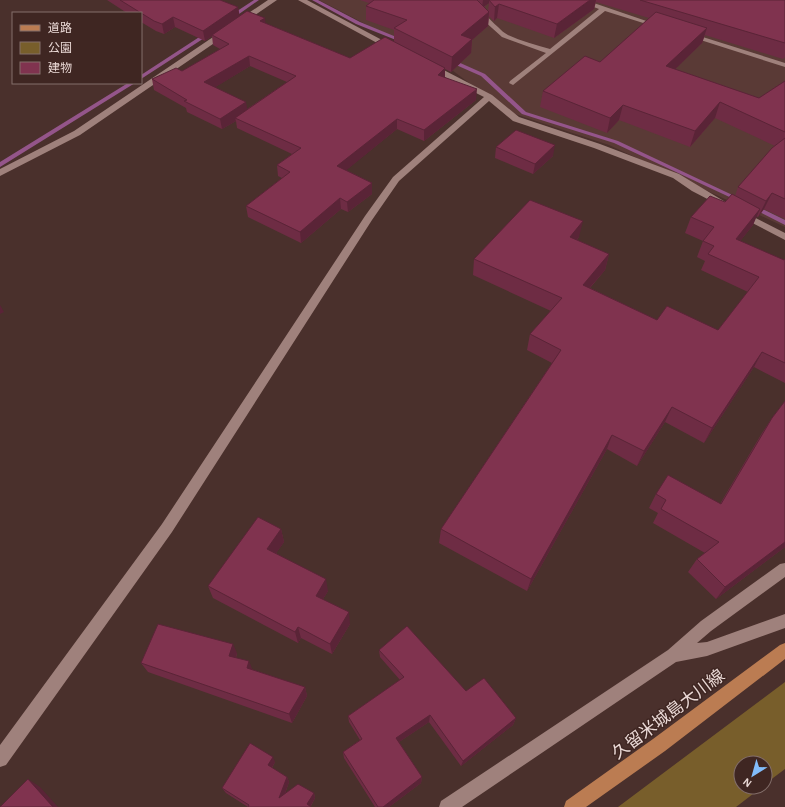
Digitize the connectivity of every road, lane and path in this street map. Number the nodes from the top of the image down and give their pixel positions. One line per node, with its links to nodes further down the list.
1 (274, 0): 14 (street)
2 (302, 0): 8 (street)
3 (455, 0): 9 (lane)
4 (578, 0): 5 (lane)
5 (604, 8): 6 (lane); 9 (lane)
6 (668, 29)
7 (683, 33): 11 (lane)
8 (399, 50)
9 (551, 52): 12 (lane)
10 (427, 65): 13 (street)
11 (785, 65)
12 (513, 83)
13 (489, 97): 15 (street); 20 (street)
14 (0, 174)
15 (785, 237)
16 (785, 569): 19 (street)
17 (785, 621): 19 (street)
18 (785, 650): 22 (main road, 久留米城島大川線)
19 (673, 655): 21 (street)
20 (0, 759)
21 (447, 807)
22 (572, 807)

